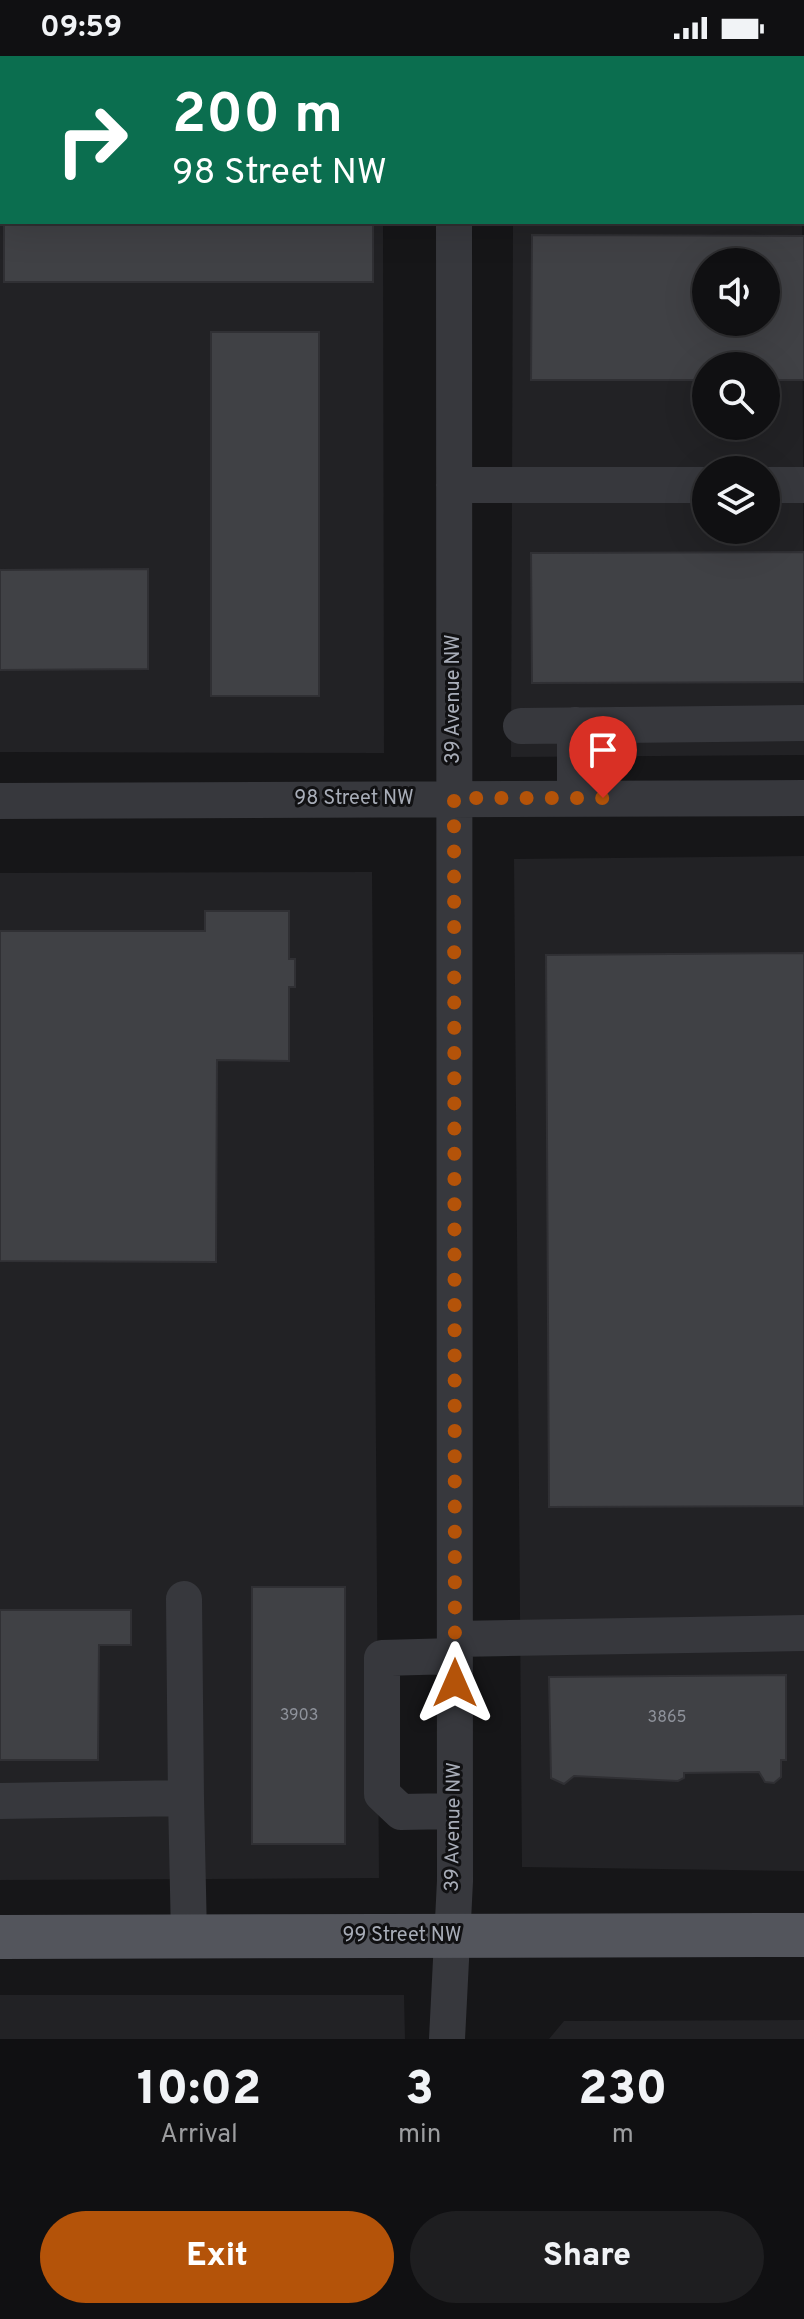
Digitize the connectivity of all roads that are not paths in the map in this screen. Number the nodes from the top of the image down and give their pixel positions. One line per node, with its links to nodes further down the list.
1 (454, 224): 2 (street, 39 Avenue NW)
2 (454, 485): 3 (street); 9 (street, 39 Avenue NW)
3 (692, 485)
4 (780, 485): 5 (street)
5 (804, 485)
6 (804, 723): 7 (street)
7 (575, 725): 8 (street); 10 (street)
8 (521, 726)
9 (454, 798): 10 (street, 98 Street NW); 12 (street, 98 Street NW); 15 (street, 39 Avenue NW)
10 (575, 798): 11 (street, 98 Street NW)
11 (804, 798)
12 (0, 801)
13 (184, 1599): 16 (street)
14 (804, 1633): 15 (street)
15 (455, 1648): 18 (street, 39 Avenue NW); 18 (street)
16 (186, 1798): 17 (street); 20 (street)
17 (0, 1801)
18 (455, 1811): 21 (street, 39 Avenue NW)
19 (804, 1935): 21 (main road, 99 Street NW)
20 (189, 1936): 21 (main road, 99 Street NW); 22 (main road, 99 Street NW)
21 (451, 1936): 23 (street, 39 Avenue NW)
22 (0, 1937)
23 (447, 2039)

